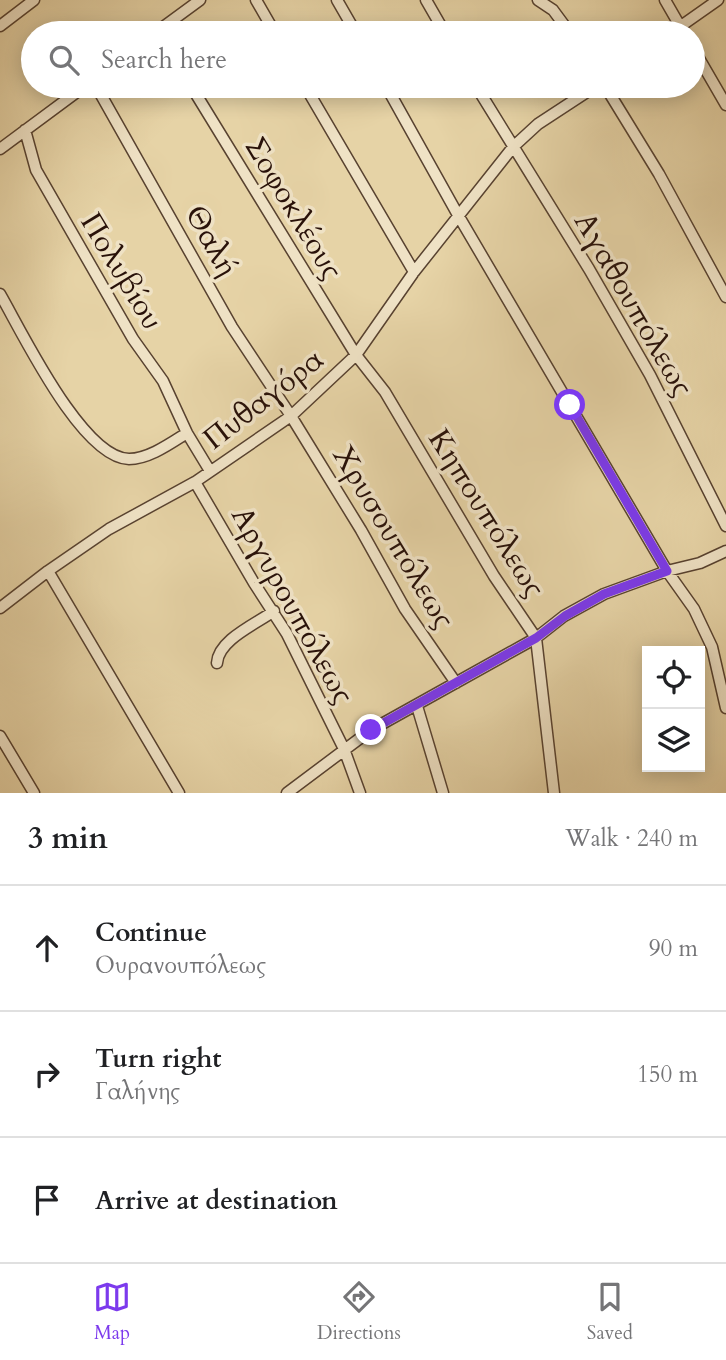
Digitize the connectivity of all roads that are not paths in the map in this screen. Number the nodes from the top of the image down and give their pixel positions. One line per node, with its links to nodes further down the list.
1 (34, 0): 16 (street)
2 (200, 0): 9 (street)
3 (256, 0): 10 (street)
4 (337, 0): 11 (street)
5 (426, 0): 12 (street)
6 (538, 0): 13 (street)
7 (665, 0): 14 (street)
8 (718, 0): 15 (street)
9 (173, 21)
10 (268, 21)
11 (349, 21)
12 (438, 21)
13 (561, 21)
14 (674, 21)
15 (691, 21)
16 (0, 26)
17 (705, 69): 26 (street)
18 (69, 98): 27 (street)
19 (103, 98): 35 (street, Θαλή)
20 (198, 98): 34 (street, Σοφοκλέους)
21 (312, 98): 31 (street)
22 (393, 98): 30 (street)
23 (483, 98): 28 (street, Αγαθουπόλεως)
24 (578, 98): 28 (street, Πυθαγόρα)
25 (613, 98): 33 (street)
26 (726, 105)
27 (25, 130): 29 (street); 36 (street, Πολυβίου)
28 (513, 146): 30 (street, Πυθαγόρα); 39 (street, Αγαθουπόλεως)
29 (0, 149)
30 (458, 215): 31 (street, Πυθαγόρα); 42 (street)
31 (414, 272): 34 (street, Πυθαγόρα)
32 (0, 294): 36 (street)
33 (726, 297)
34 (356, 355): 35 (street, Πυθαγόρα); 45 (street, Κηπουπόλεως)
35 (291, 416): 37 (street, Πυθαγόρα); 47 (street, Χρυσουπόλεως)
36 (187, 433): 37 (street, Πολυβίου)
37 (210, 471): 38 (street, Πυθαγόρα)
38 (195, 482): 41 (street, Πυθαγόρα); 44 (street, Αργυρουπόλεως)
39 (726, 526)
40 (726, 551): 42 (street)
41 (48, 571): 43 (street, Πυθαγόρα); 53 (street)
42 (667, 571): 45 (street); 49 (street)
43 (0, 608)
44 (274, 611): 46 (street); 51 (street, Αργυρουπόλεως)
45 (536, 638): 47 (street); 57 (street, Κηπουπόλεως)
46 (216, 663)
47 (456, 683): 48 (street)
48 (417, 706): 51 (street); 56 (street)
49 (726, 708)
50 (0, 736): 52 (street)
51 (344, 750): 54 (street); 55 (street, Αργυρουπόλεως)
52 (34, 793)
53 (178, 793)
54 (287, 793)
55 (360, 793)
56 (443, 793)
57 (554, 793)

